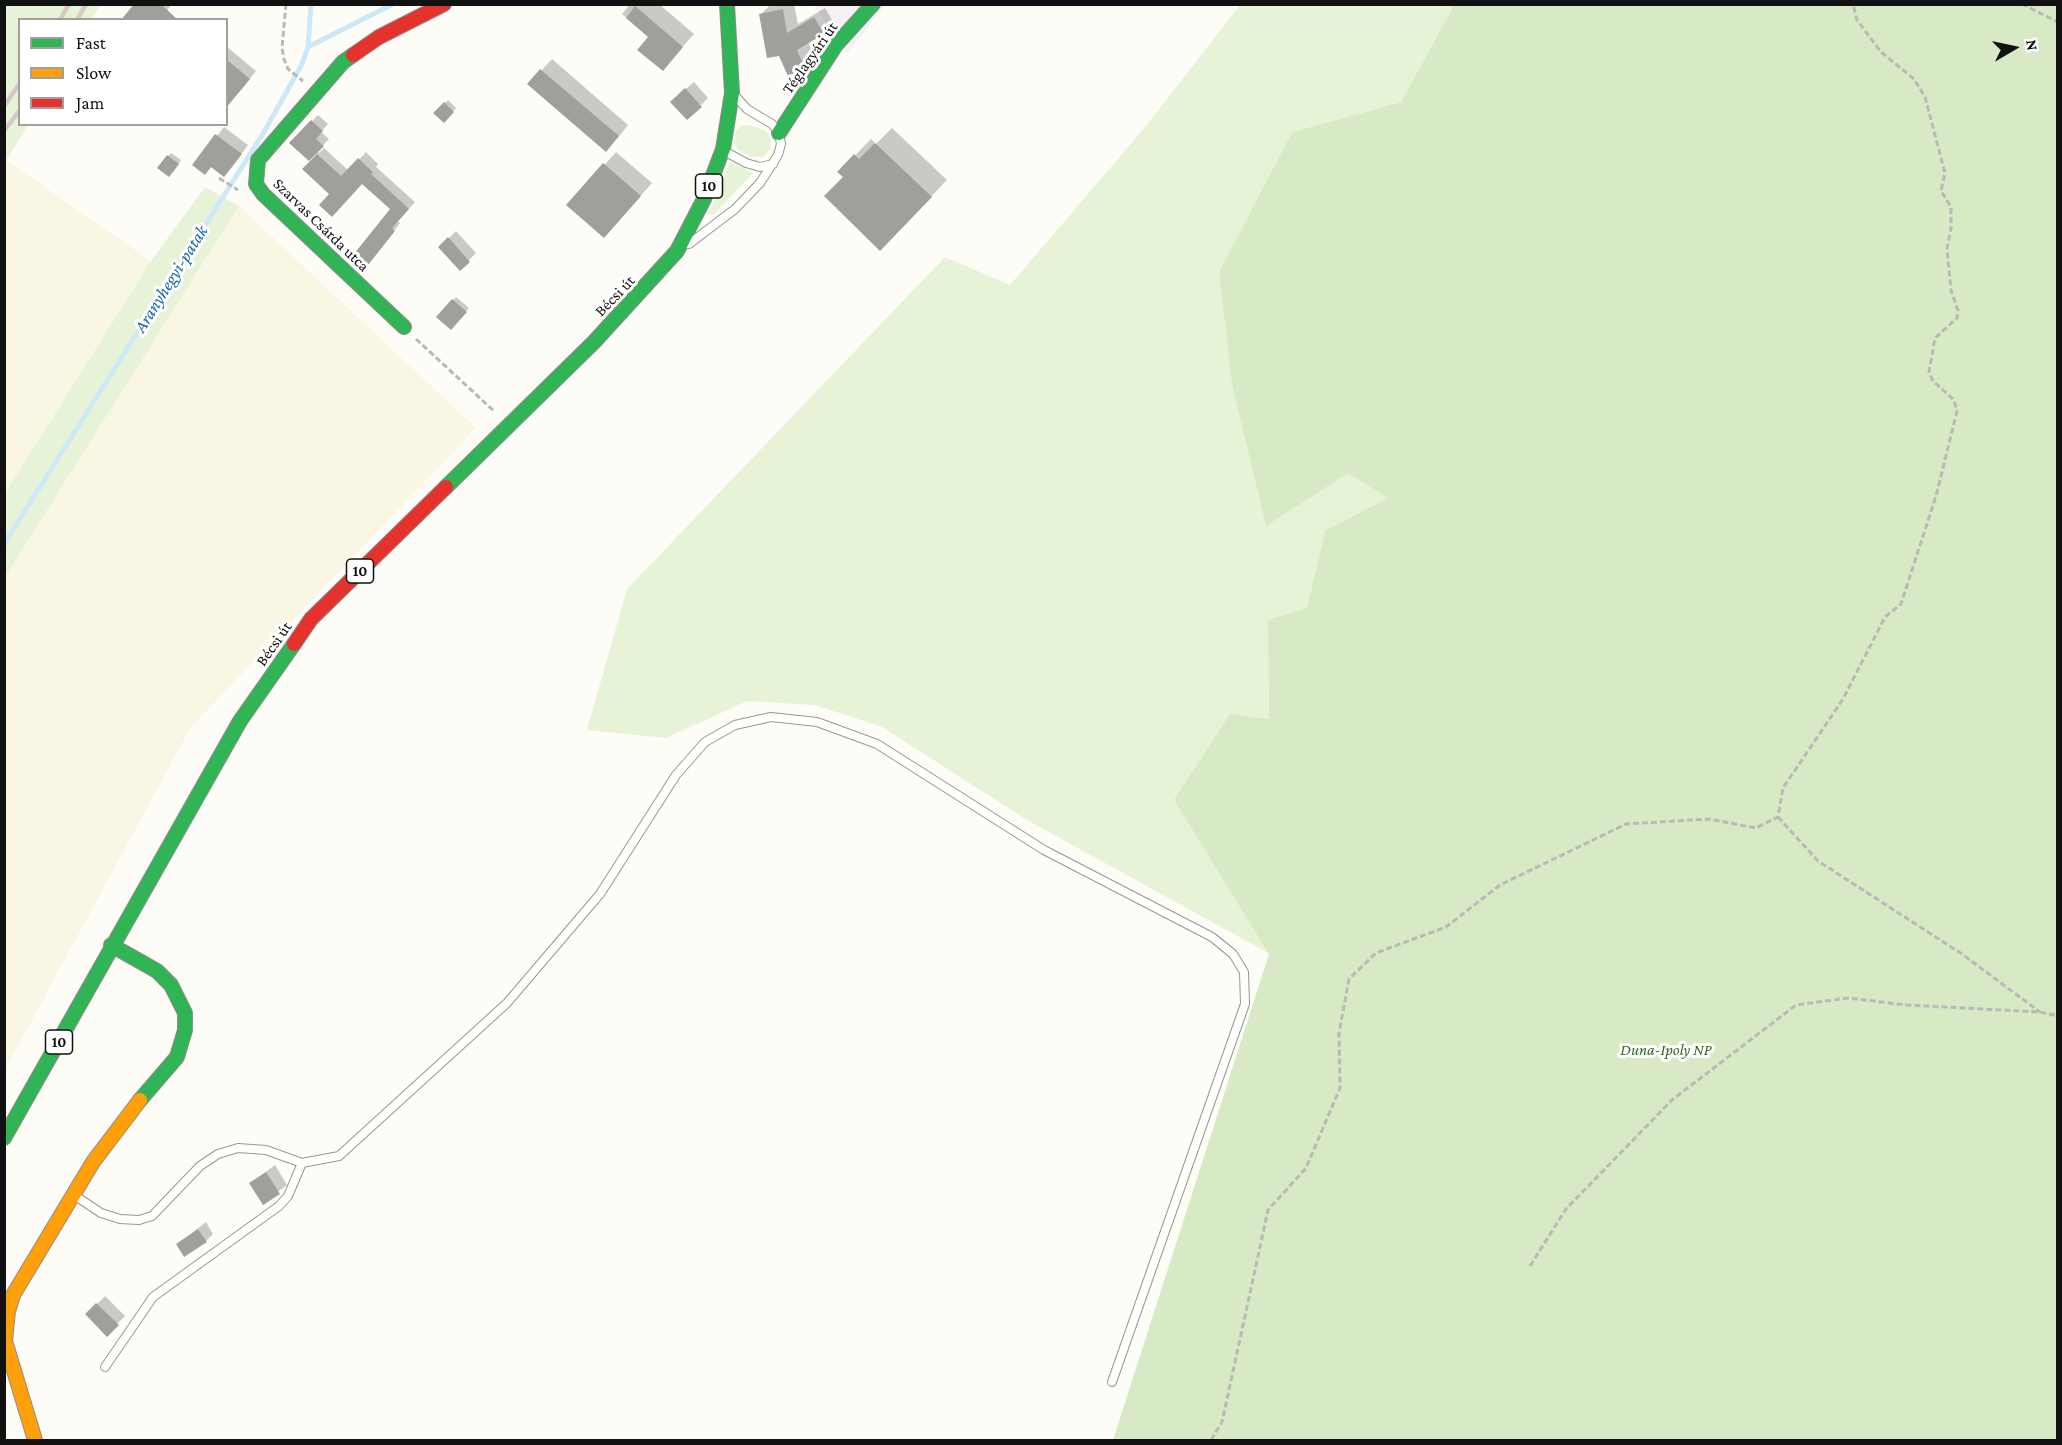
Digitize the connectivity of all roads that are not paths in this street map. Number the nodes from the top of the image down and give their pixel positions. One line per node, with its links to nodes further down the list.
1 (444, 4): 11 (main road, Szarvas Csárda utca)
2 (727, 4): 4 (main road, 10)
3 (873, 4): 7 (main road, Téglagyári út)
4 (732, 93): 5 (lane); 6 (main road, 10)
5 (747, 109): 6 (lane); 7 (lane)
6 (729, 116): 8 (main road, 10)
7 (779, 133): 9 (lane)
8 (723, 149): 9 (lane); 10 (main road, 10)
9 (773, 164): 10 (lane)
10 (677, 251): 12 (main road, Bécsi út / 10)
11 (404, 327)
12 (111, 945): 13 (main road, Bécsi út / 10); 15 (main road)
13 (4, 1138)
14 (302, 1163): 15 (lane); 16 (lane); 17 (lane)
15 (73, 1194): 18 (main road)
16 (105, 1367)
17 (1112, 1382)
18 (34, 1440)

